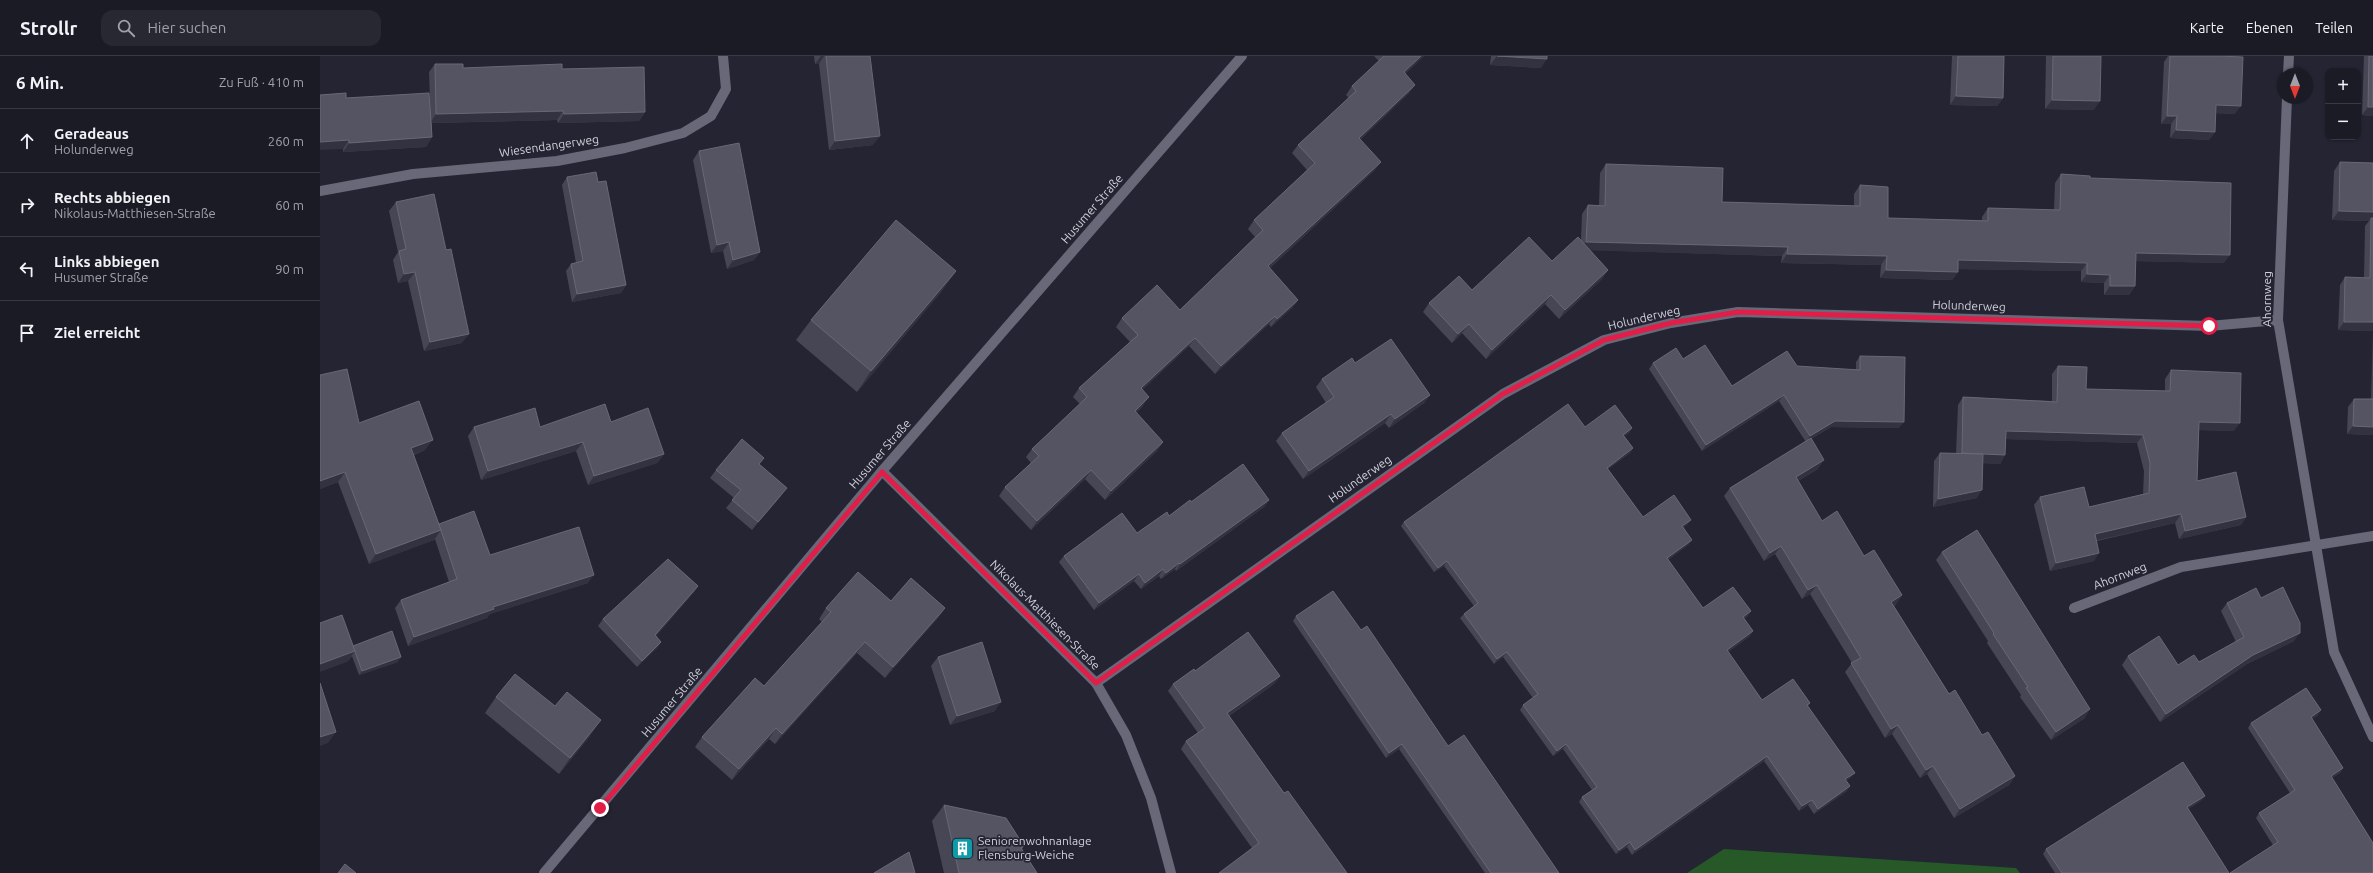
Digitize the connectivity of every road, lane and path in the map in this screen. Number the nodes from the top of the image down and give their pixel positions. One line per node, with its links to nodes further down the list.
1 (723, 56): 6 (street, Wiesendangerweg)
2 (1242, 56): 8 (street, Husumer Straße)
3 (2289, 56): 4 (street)
4 (2288, 68)
5 (2287, 104): 7 (street, Ahornweg)
6 (320, 191)
7 (2278, 320): 10 (street, Ahornweg); 12 (street, Holunderweg)
8 (882, 472): 12 (street, Nikolaus-Matthiesen-Straße); 14 (street, Husumer Straße)
9 (2373, 536): 10 (street)
10 (2317, 545): 11 (street, Ahornweg); 13 (street, Ahornweg)
11 (2074, 608)
12 (1096, 683): 15 (street, Nikolaus-Matthiesen-Straße)
13 (2373, 737)
14 (544, 873)
15 (1171, 873)

